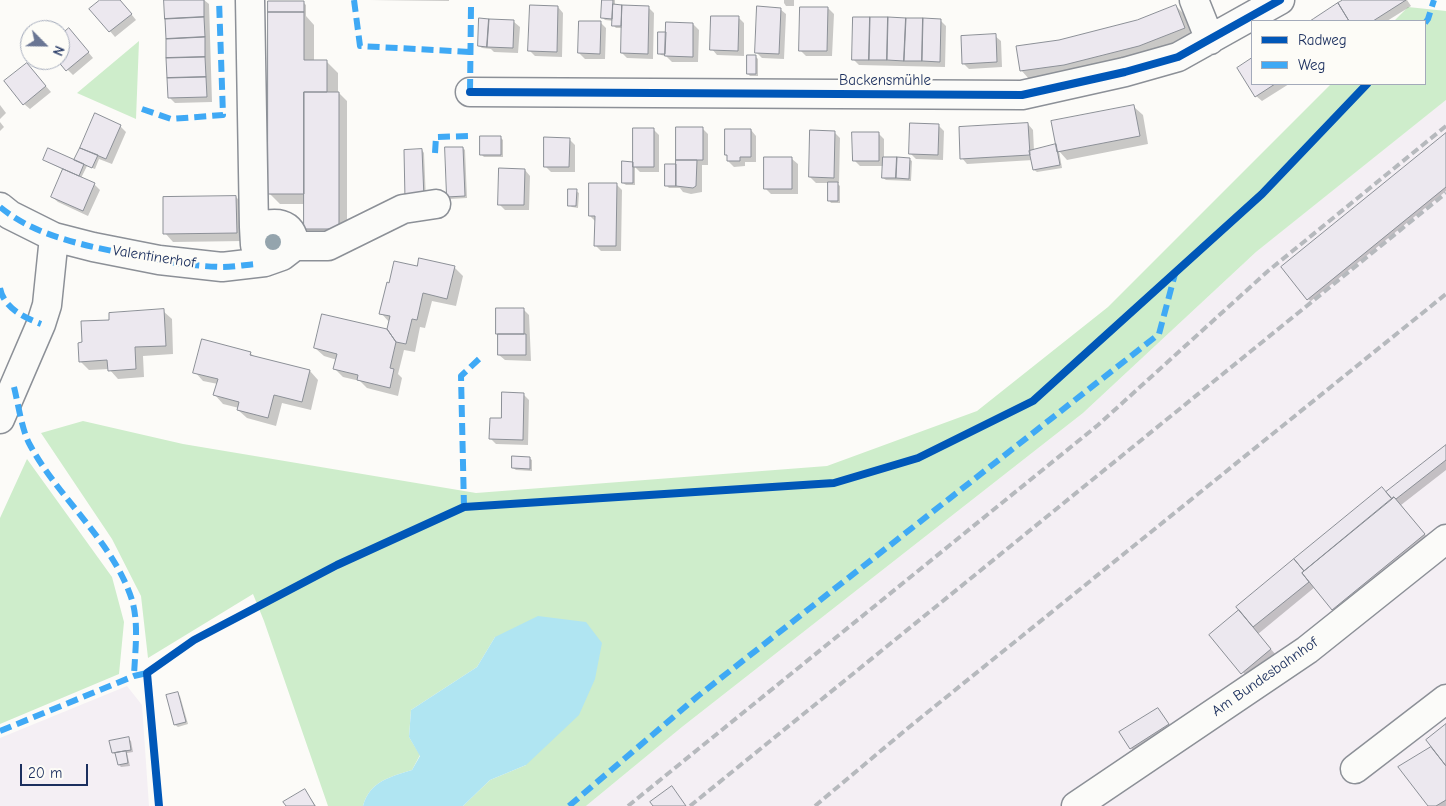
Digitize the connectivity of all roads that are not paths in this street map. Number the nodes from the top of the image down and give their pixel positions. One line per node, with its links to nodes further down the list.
1 (250, 0): 8 (street)
2 (1194, 0): 4 (street)
3 (1280, 0): 4 (street, Backensmühle)
4 (1210, 40): 5 (street, Backensmühle)
5 (470, 92)
6 (436, 204): 10 (street)
7 (0, 207): 9 (street, Valentinerhof)
8 (254, 227): 10 (street); 11 (street)
9 (54, 237): 11 (street, Valentinerhof); 12 (street)
10 (295, 246): 11 (street, Valentinerhof)
11 (255, 264)
12 (0, 420)
13 (1446, 539): 16 (street, Am Bundesbahnhof)
14 (1446, 699): 15 (street)
15 (1355, 769)
16 (1076, 806)

